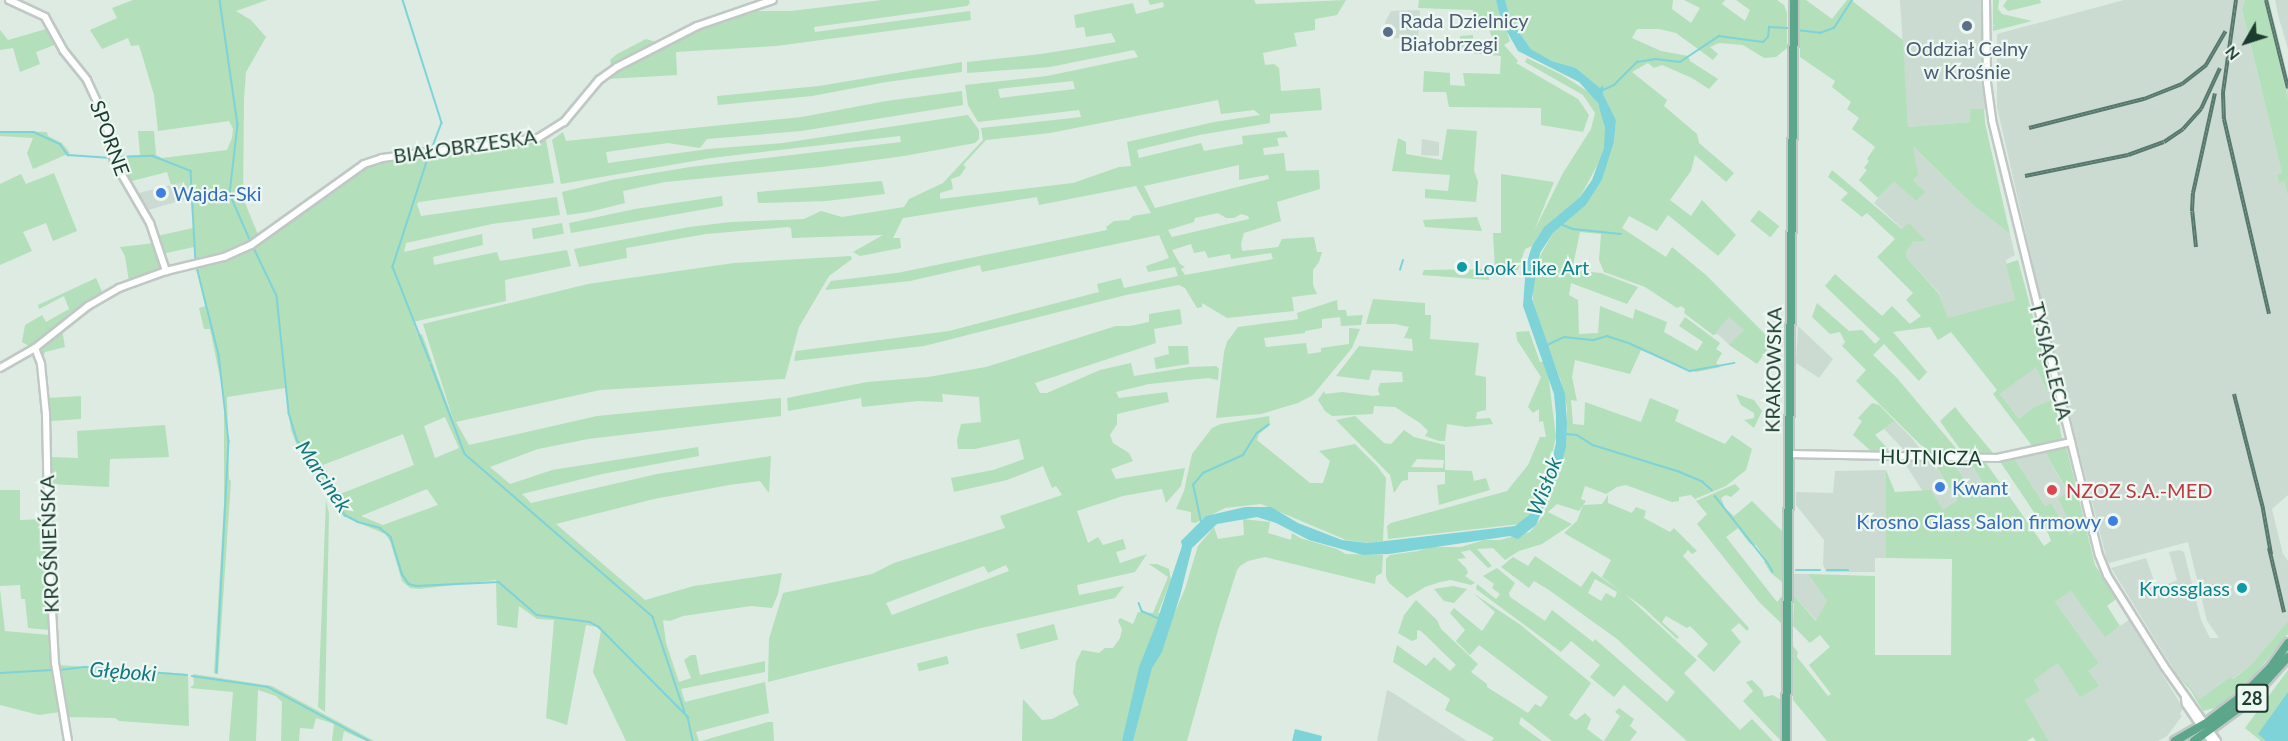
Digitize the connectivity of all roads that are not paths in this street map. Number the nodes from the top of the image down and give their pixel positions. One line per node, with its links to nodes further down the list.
1 (9, 0): 5 (street, SPORNE)
2 (773, 0): 5 (street, BIAŁOBRZESKA)
3 (1794, 0): 9 (main road, KRAKOWSKA)
4 (1986, 0): 8 (street, TYSIĄCLECIA)
5 (165, 270): 6 (street, BIAŁOBRZESKA)
6 (35, 348): 7 (street, BIAŁOBRZESKA); 13 (street, KROŚNIEŃSKA)
7 (0, 368)
8 (2071, 442): 9 (street, HUTNICZA); 12 (street, TYSIĄCLECIA)
9 (1789, 453): 14 (main road, KRAKOWSKA)
10 (2288, 643): 12 (main road, 28)
11 (2288, 657): 12 (main road, 28)
12 (2206, 732): 15 (main road, 28); 16 (main road, 28); 17 (street, TYSIĄCLECIA)
13 (68, 741)
14 (1786, 741)
15 (2175, 741)
16 (2194, 741)
17 (2217, 741)

